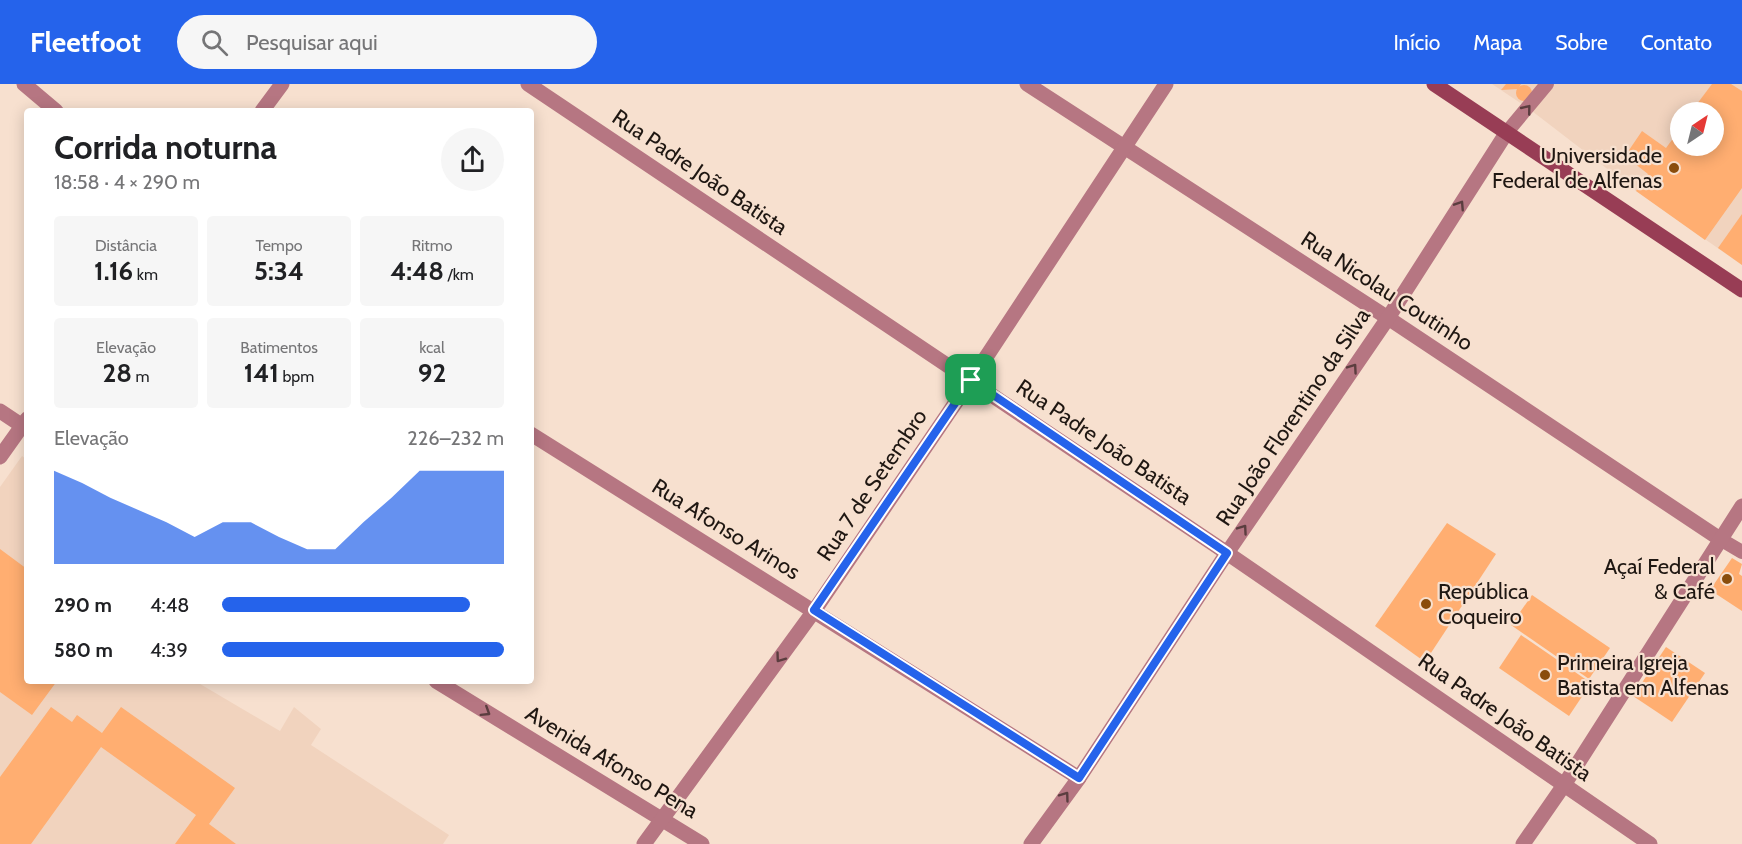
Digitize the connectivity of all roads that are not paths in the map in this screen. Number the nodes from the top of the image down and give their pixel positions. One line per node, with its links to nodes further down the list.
1 (24, 84): 8 (street)
2 (282, 84): 9 (street)
3 (528, 84): 14 (street, Rua Padre João Batista)
4 (1027, 84): 11 (street, Rua Nicolau Coutinho)
5 (1166, 84): 11 (street, Rua 7 de Setembro)
6 (1434, 84): 10 (street)
7 (1547, 84): 10 (lane, one-way to 7)
8 (53, 108)
9 (264, 108)
10 (1507, 132): 12 (street); 13 (street, Rua João Florentino da Silva, one-way to 10)
11 (1126, 146): 13 (street, Rua Nicolau Coutinho); 14 (street, Rua 7 de Setembro)
12 (1742, 290)
13 (1388, 318): 21 (street, Rua Nicolau Coutinho); 23 (street, Rua João Florentino da Silva, one-way to 13)
14 (971, 380): 23 (street, Rua Padre João Batista); 24 (street, Rua 7 de Setembro)
15 (0, 411): 16 (street)
16 (24, 424)
17 (24, 426): 19 (street)
18 (534, 436): 24 (street, Rua Afonso Arinos)
19 (0, 457)
20 (1742, 506): 21 (street)
21 (1720, 539): 22 (lane); 27 (street)
22 (1742, 552)
23 (1227, 553): 26 (street, Rua João Florentino da Silva); 27 (street, Rua Padre João Batista)
24 (814, 610): 26 (street, Rua Afonso Arinos); 28 (street, Rua 7 de Setembro, one-way to 28)
25 (441, 684): 28 (street, Avenida Afonso Pena, one-way to 28)
26 (1079, 778): 31 (street, Rua João Florentino da Silva, one-way to 26)
27 (1564, 785): 32 (street); 33 (street, Rua Padre João Batista)
28 (662, 820): 29 (street, Rua 7 de Setembro); 30 (street, Avenida Afonso Pena)
29 (644, 844)
30 (702, 844)
31 (1031, 844)
32 (1523, 844)
33 (1650, 844)

